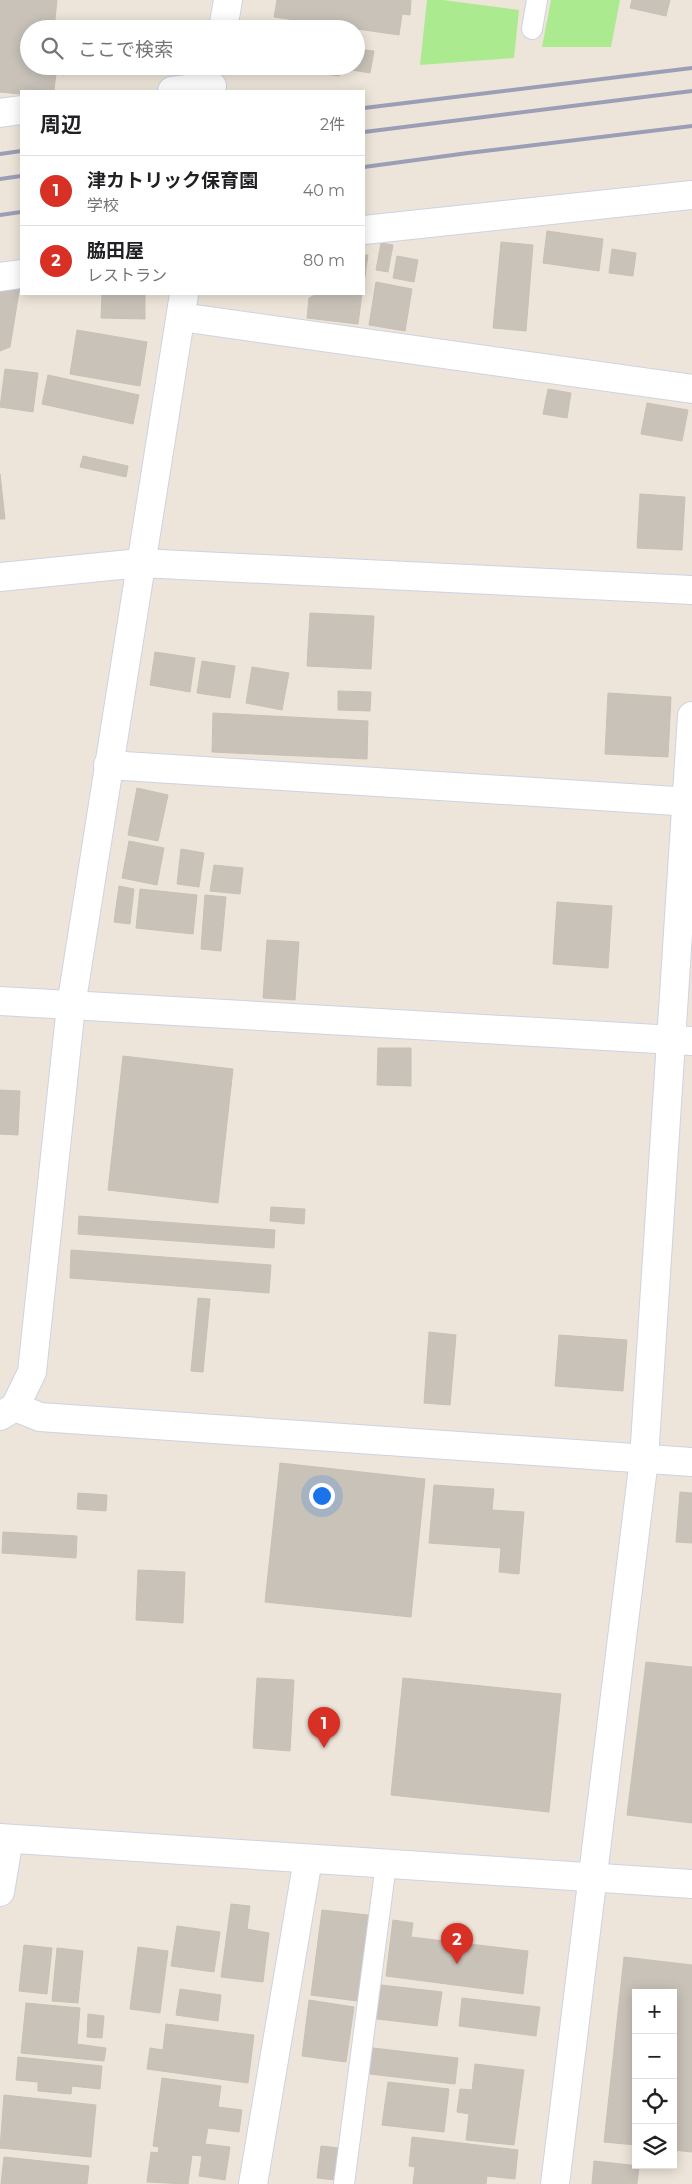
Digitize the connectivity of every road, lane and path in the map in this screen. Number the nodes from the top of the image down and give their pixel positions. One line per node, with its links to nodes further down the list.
1 (228, 0): 3 (street)
2 (537, 0): 4 (lane)
3 (225, 20)
4 (532, 29)
5 (213, 81): 6 (street)
6 (176, 90)
7 (20, 110): 8 (street)
8 (0, 113)
9 (692, 195): 10 (street)
10 (365, 230)
11 (20, 274): 12 (street)
12 (0, 277)
13 (182, 305): 14 (street); 15 (street)
14 (692, 389)
15 (140, 563): 16 (street); 17 (street); 19 (street)
16 (0, 577)
17 (692, 590)
18 (692, 716): 20 (street)
19 (108, 765): 20 (street); 22 (street)
20 (689, 802): 23 (street)
21 (0, 1002): 22 (street)
22 (71, 1006): 23 (street); 24 (street)
23 (682, 1041): 25 (street)
24 (8, 1412): 25 (street)
25 (644, 1459): 26 (street); 30 (street)
26 (692, 1462)
27 (5, 1839): 28 (street); 32 (street)
28 (308, 1859): 29 (street); 33 (street)
29 (386, 1864): 30 (street); 34 (lane)
30 (593, 1876): 31 (street); 35 (street)
31 (692, 1884)
32 (0, 1892)
33 (253, 2184)
34 (344, 2184)
35 (555, 2184)

